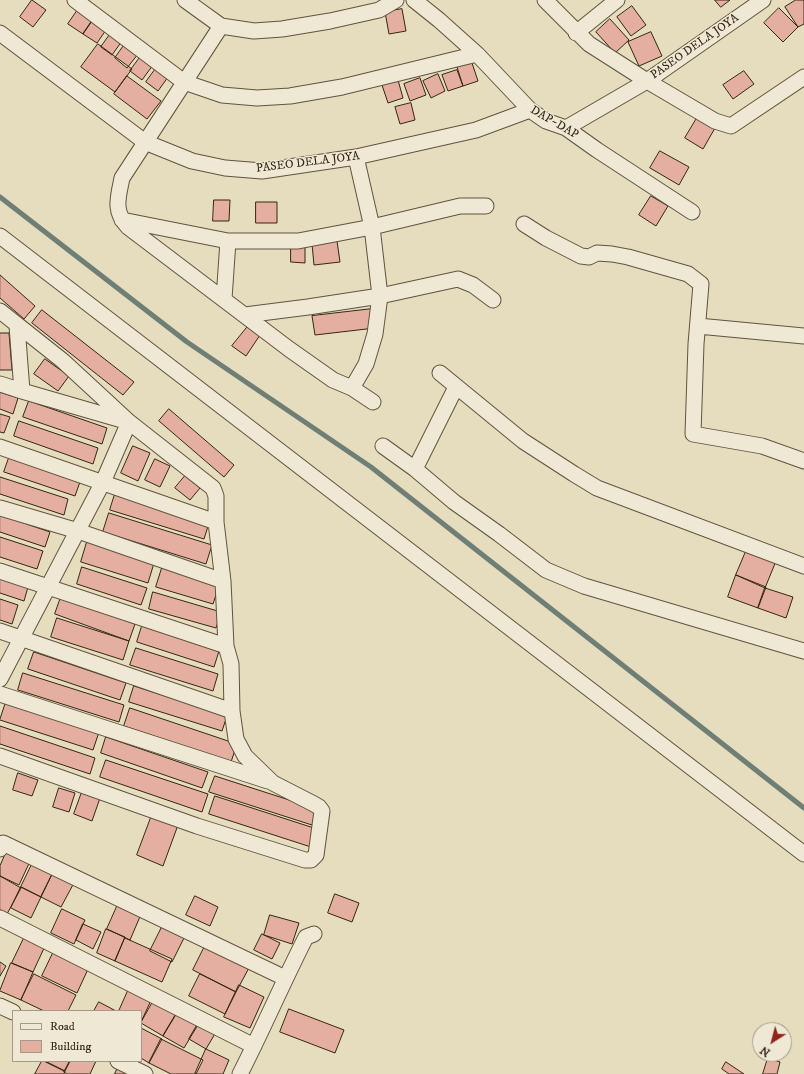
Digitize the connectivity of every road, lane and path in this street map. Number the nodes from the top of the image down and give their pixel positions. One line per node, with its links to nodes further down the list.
1 (75, 0): 14 (street)
2 (185, 0): 8 (street)
3 (396, 0): 8 (street)
4 (414, 0): 11 (street, DAP~DAP)
5 (544, 0): 10 (street)
6 (617, 0): 10 (street)
7 (763, 0): 13 (street, PASEO DELA JOYA)
8 (221, 26): 14 (street)
9 (0, 33): 17 (street, PASEO DELA JOYA)
10 (576, 33): 13 (street)
11 (477, 54): 14 (street); 15 (street, DAP~DAP)
12 (804, 77): 13 (street)
13 (647, 81): 16 (street, PASEO DELA JOYA)
14 (184, 82): 17 (street)
15 (530, 110): 16 (street, DAP~DAP); 18 (street, PASEO DELA JOYA)
16 (566, 128): 20 (street, DAP~DAP)
17 (145, 142): 18 (street, PASEO DELA JOYA); 21 (street)
18 (356, 157): 23 (street)
19 (486, 206): 23 (street)
20 (692, 212)
21 (121, 220): 25 (street); 27 (street)
22 (524, 224): 32 (street)
23 (372, 227): 25 (street); 26 (street)
24 (0, 236): 63 (street)
25 (228, 241): 27 (street)
26 (380, 296): 28 (street); 30 (street); 37 (street)
27 (224, 299): 30 (street)
28 (493, 300)
29 (0, 312): 31 (street)
30 (245, 314): 37 (street)
31 (17, 326): 38 (street); 40 (street)
32 (698, 326): 33 (street); 43 (street)
33 (804, 336)
34 (440, 373): 36 (street)
35 (0, 384): 38 (street)
36 (456, 387): 44 (street); 49 (street)
37 (352, 388): 39 (street)
38 (22, 391): 40 (street)
39 (373, 402)
40 (129, 422): 45 (street); 47 (street)
41 (383, 446): 44 (street)
42 (0, 447): 45 (street)
43 (804, 461)
44 (415, 469): 56 (street)
45 (103, 482): 47 (street); 48 (street)
46 (0, 508): 48 (street)
47 (216, 522): 51 (street)
48 (78, 531): 51 (street); 52 (street)
49 (804, 566)
50 (0, 571): 52 (street)
51 (223, 581): 55 (street)
52 (48, 587): 54 (street); 55 (street)
53 (0, 631): 54 (street)
54 (21, 638): 57 (street); 59 (street)
55 (226, 646): 59 (street)
56 (804, 652)
57 (0, 679)
58 (0, 694): 61 (street)
59 (232, 711): 61 (street)
60 (0, 756): 61 (street)
61 (273, 783)
62 (0, 850): 66 (street)
63 (804, 854)
64 (0, 918): 69 (street)
65 (314, 934): 66 (street)
66 (285, 978): 69 (street)
67 (0, 1006): 68 (street)
68 (12, 1012)
69 (254, 1046): 72 (street)
70 (120, 1062): 71 (street)
71 (145, 1074)
72 (240, 1074)

